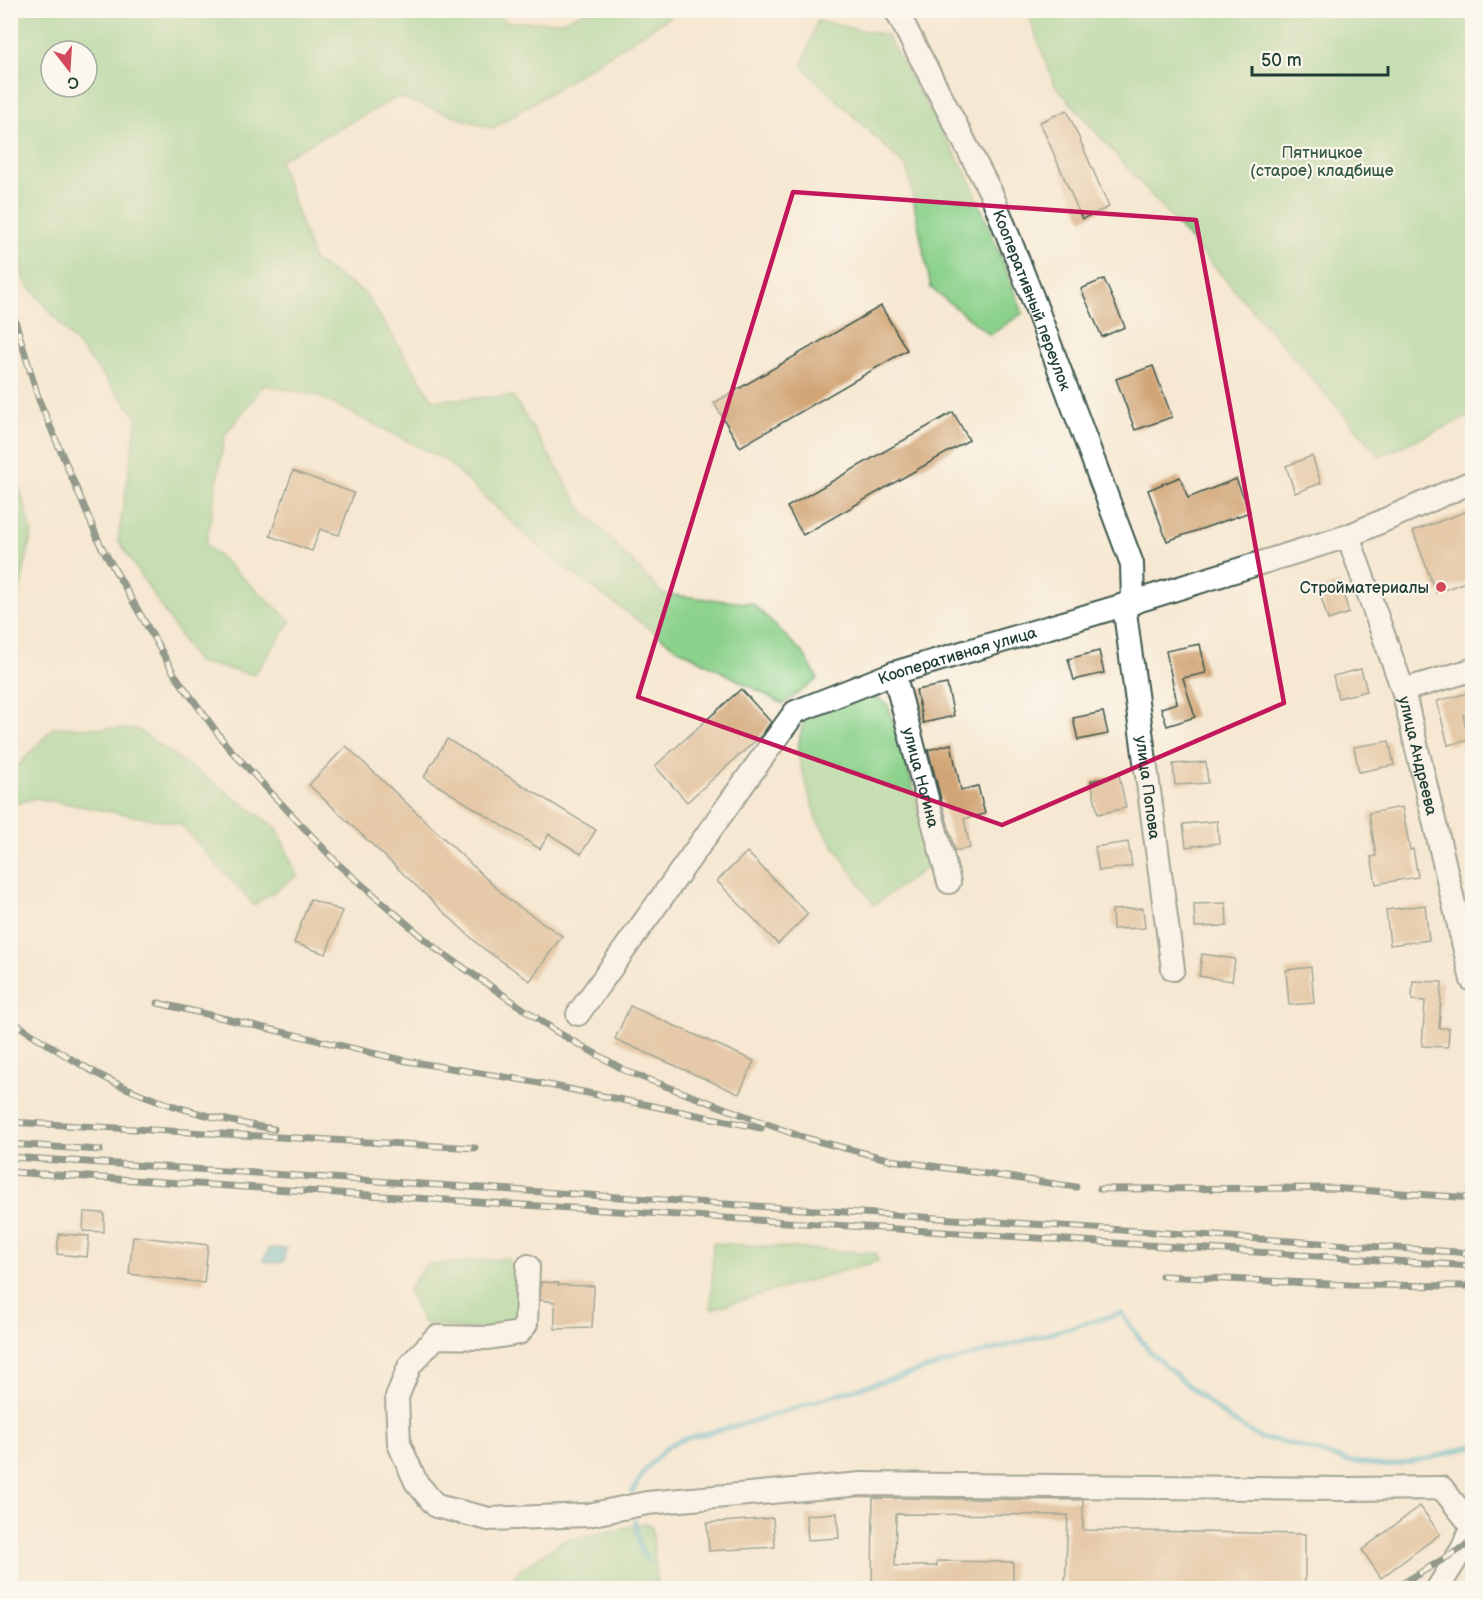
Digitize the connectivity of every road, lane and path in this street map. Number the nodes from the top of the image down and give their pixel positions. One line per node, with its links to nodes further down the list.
1 (896, 10): 4 (street, Кооперативный переулок)
2 (1473, 482): 3 (street, Кооперативная улица)
3 (1348, 536): 4 (street, Кооперативная улица); 7 (street, улица Андреева)
4 (1128, 604): 6 (street, Кооперативная улица); 10 (street, улица Попова)
5 (1473, 670): 7 (street)
6 (894, 673): 8 (street, улица Ногина); 12 (street, Кооперативная улица)
7 (1403, 690): 9 (street, улица Андреева)
8 (949, 882)
9 (1463, 891): 11 (street, улица Андреева)
10 (1173, 969)
11 (1473, 980)
12 (578, 1014)
13 (528, 1266): 14 (street)
14 (1472, 1526): 15 (street)
15 (1438, 1588)

